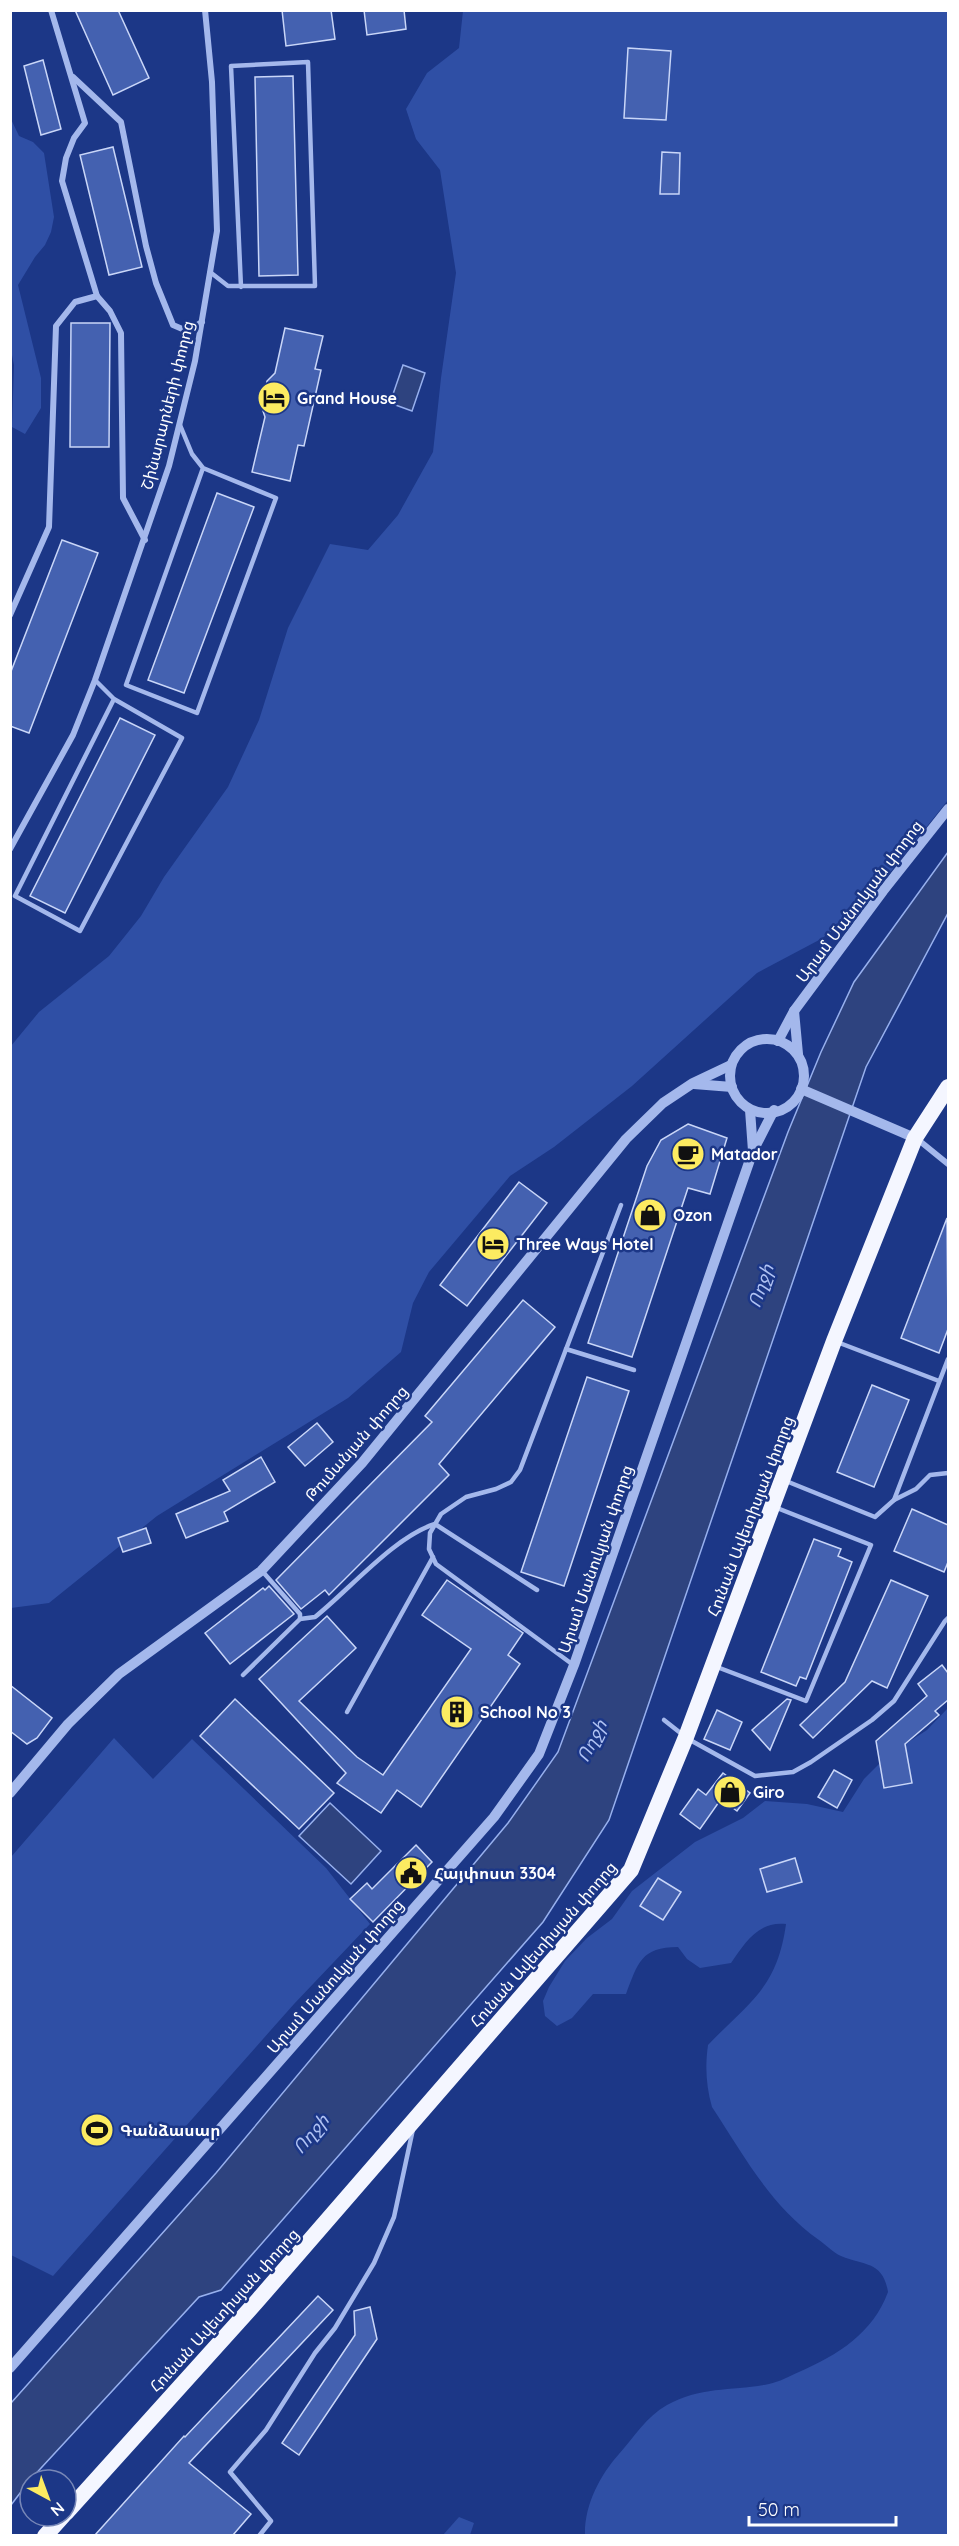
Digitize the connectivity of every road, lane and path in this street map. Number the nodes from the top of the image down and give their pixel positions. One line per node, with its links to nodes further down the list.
1 (51, 10): 3 (street)
2 (205, 10): 4 (street, Շինարարների փողոց)
3 (71, 75): 6 (street); 7 (street)
4 (210, 272): 5 (lane); 7 (street, Շինարարների փողոց)
5 (241, 287): 5 (lane)
6 (97, 296): 10 (street); 11 (street)
7 (202, 322): 8 (street, Շինարարների փողոց)
8 (180, 425): 9 (lane); 10 (street, Շինարարների փողոց)
9 (203, 468): 9 (lane)
10 (145, 540): 12 (street, Շինարարների փողոց)
11 (10, 615)
12 (95, 680): 13 (lane); 15 (street, Շինարարների փողոց)
13 (114, 699): 13 (lane)
14 (948, 809): 16 (street, Արամ Մանուկյան փողոց)
15 (10, 849)
16 (794, 1011): 17 (street, Արամ Մանուկյան փողոց); 18 (street)
17 (778, 1041): 18 (street); 19 (street)
18 (798, 1054): 23 (street)
19 (731, 1065): 20 (street, Թումանյան փողոց); 21 (street)
20 (693, 1083): 21 (street); 41 (street, Թումանյան փողոց)
21 (732, 1087): 24 (street)
22 (948, 1087): 26 (highway, Հունան Ավետիսյան փողոց)
23 (803, 1089): 25 (street); 26 (street)
24 (750, 1110): 25 (street); 27 (street, Արամ Մանուկյան փողոց)
25 (774, 1110): 27 (street, Արամ Մանուկյան փողոց)
26 (915, 1138): 28 (street); 30 (highway, Հունան Ավետիսյան փողոց)
27 (753, 1151): 45 (street, Արամ Մանուկյան փողոց)
28 (948, 1164)
29 (621, 1205): 31 (lane)
30 (834, 1341): 34 (lane); 36 (highway, Հունան Ավետիսյան փողոց)
31 (566, 1349): 33 (lane); 39 (lane)
32 (948, 1359): 34 (lane)
33 (634, 1370)
34 (939, 1381): 37 (lane)
35 (948, 1473): 37 (lane)
36 (784, 1480): 37 (lane); 38 (highway, Հունան Ավետիսյան փողոց)
37 (894, 1500)
38 (774, 1507): 46 (highway, Հունան Ավետիսյան փողոց); 46 (lane)
39 (435, 1524): 40 (lane); 42 (lane); 44 (lane)
40 (433, 1557): 45 (lane); 48 (lane)
41 (261, 1571): 44 (lane); 51 (street, Թումանյան փողոց)
42 (537, 1590)
43 (948, 1618): 50 (lane)
44 (300, 1619): 47 (lane)
45 (574, 1665): 53 (street, Արամ Մանուկյան փողոց)
46 (713, 1665): 50 (highway, Հունան Ավետիսյան փողոց)
47 (243, 1675)
48 (347, 1712)
49 (664, 1720): 50 (lane)
50 (686, 1737): 52 (highway, Հունան Ավետիսյան փողոց)
51 (10, 1792)
52 (415, 2121): 54 (highway, Հունան Ավետիսյան փողոց); 55 (lane)
53 (10, 2368)
54 (78, 2499)
55 (259, 2535)

